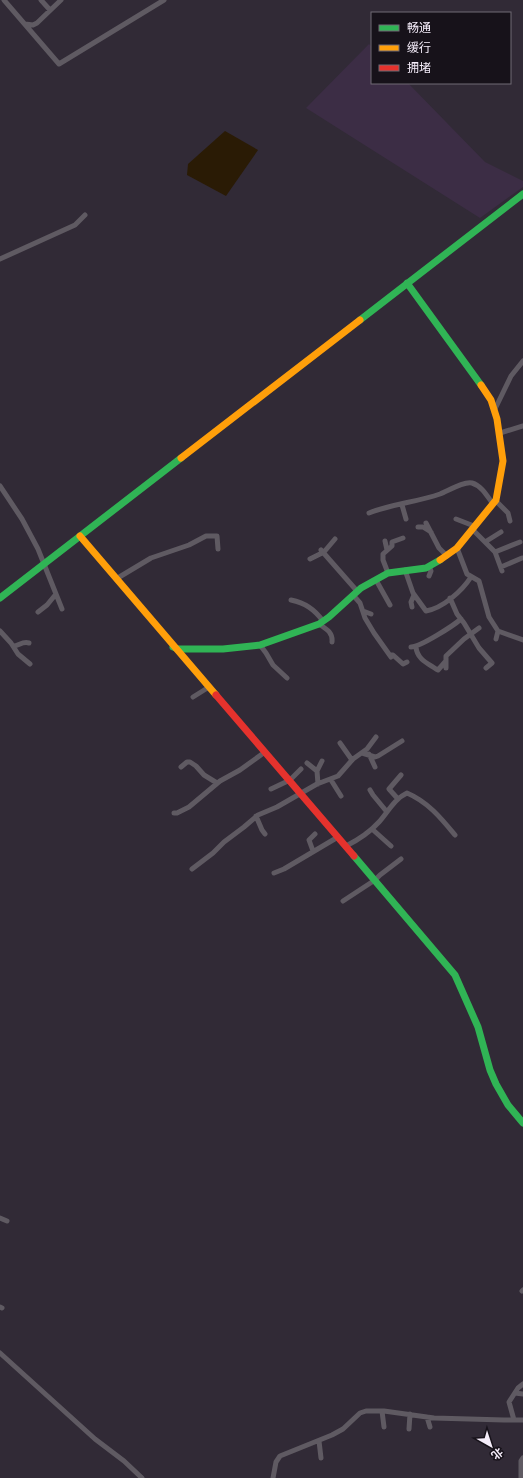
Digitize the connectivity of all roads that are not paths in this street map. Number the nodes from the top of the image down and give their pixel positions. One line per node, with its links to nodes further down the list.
1 (4, 0): 6 (street)
2 (41, 0): 5 (street)
3 (61, 0): 5 (street)
4 (164, 0): 8 (street)
5 (50, 10): 7 (street)
6 (25, 24): 7 (street); 8 (street)
7 (35, 24): 8 (street)
8 (34, 35)
9 (523, 194): 12 (street)
10 (85, 215): 11 (street)
11 (0, 259)
12 (407, 283): 14 (street); 29 (street)
13 (523, 361): 14 (street)
14 (495, 409): 16 (street)
15 (523, 426): 16 (street)
16 (500, 433): 18 (street)
17 (0, 486): 43 (street)
18 (494, 503): 19 (street); 23 (street); 26 (street)
19 (402, 505): 20 (street); 21 (street)
20 (369, 513)
21 (406, 519)
22 (456, 519): 26 (street)
23 (510, 521)
24 (426, 523): 27 (street)
25 (418, 527): 27 (street)
26 (473, 528): 33 (street); 35 (street)
27 (431, 532): 40 (street)
28 (501, 532): 33 (street)
29 (80, 536): 43 (street); 49 (street)
30 (403, 538): 37 (street)
31 (335, 539): 38 (street)
32 (385, 540): 37 (street)
33 (485, 542): 39 (street)
34 (520, 542): 39 (street)
35 (457, 548): 40 (street); 48 (street)
36 (218, 549): 49 (street)
37 (387, 550): 46 (street)
38 (322, 551): 42 (street); 51 (street)
39 (495, 552): 41 (street)
40 (446, 556): 44 (street)
41 (522, 558)
42 (310, 559)
43 (45, 564): 52 (street); 54 (street)
44 (429, 566): 45 (street); 47 (street)
45 (405, 570): 46 (street); 53 (street)
46 (388, 573): 50 (street)
47 (429, 576)
48 (471, 577): 55 (street); 67 (street)
49 (116, 579): 75 (street)
50 (376, 580): 51 (street); 57 (street)
51 (355, 593): 60 (street); 64 (street)
52 (56, 594): 59 (street); 61 (street)
53 (414, 595): 55 (street); 58 (street)
54 (0, 598)
55 (450, 598): 63 (street)
56 (291, 600): 64 (street)
57 (390, 605)
58 (412, 607)
59 (62, 609)
60 (363, 611): 62 (street); 76 (street)
61 (38, 612)
62 (371, 614)
63 (461, 619): 68 (street); 68 (street)
64 (321, 622): 71 (street); 73 (street)
65 (479, 628): 68 (street)
66 (0, 631): 74 (street)
67 (498, 631): 69 (street); 70 (street)
68 (471, 634): 78 (street)
69 (496, 639)
70 (523, 640)
71 (332, 642)
72 (29, 643): 74 (street)
73 (260, 645): 75 (street); 79 (street)
74 (13, 646): 77 (street)
75 (173, 646): 80 (street)
76 (407, 662)
77 (30, 664)
78 (486, 668)
79 (287, 678)
80 (209, 686): 81 (street); 86 (street)
81 (193, 697)
82 (376, 737): 85 (street)
83 (402, 741): 88 (street)
84 (340, 743): 89 (street)
85 (367, 749): 87 (street); 88 (street)
86 (265, 752): 97 (street); 99 (street)
87 (362, 753): 88 (street); 89 (street)
88 (370, 756): 93 (street)
89 (352, 760): 98 (street)
90 (322, 761): 95 (street)
91 (307, 763): 95 (street)
92 (181, 767): 99 (street)
93 (375, 767)
94 (301, 769): 97 (street)
95 (317, 770): 100 (street)
96 (401, 775): 105 (street)
97 (290, 780): 101 (street); 103 (street)
98 (331, 780): 100 (street); 104 (street)
99 (217, 783): 107 (street)
100 (318, 784): 103 (street)
101 (271, 789)
102 (370, 790): 106 (street)
103 (301, 793): 108 (street); 113 (street)
104 (341, 796)
105 (398, 799): 106 (street); 112 (street)
106 (387, 812): 109 (street)
107 (174, 813)
108 (256, 816): 110 (street); 118 (street)
109 (372, 829): 114 (street); 115 (street)
110 (265, 834)
111 (315, 834): 116 (street)
112 (455, 835)
113 (338, 837): 114 (street); 116 (street)
114 (346, 846): 120 (street)
115 (391, 846)
116 (313, 851): 119 (street)
117 (401, 859): 120 (street)
118 (192, 869)
119 (274, 873)
120 (375, 880): 121 (street); 122 (street)
121 (342, 901)
122 (523, 1123)
123 (0, 1218): 124 (street)
124 (7, 1221)
125 (0, 1353): 140 (street)
126 (523, 1384): 127 (street)
127 (515, 1393): 128 (street); 132 (street)
128 (523, 1394)
129 (382, 1410): 130 (street); 134 (street); 137 (street)
130 (410, 1414): 131 (street); 136 (street)
131 (427, 1417): 132 (street); 135 (street)
132 (514, 1420): 133 (street)
133 (523, 1420)
134 (384, 1427)
135 (430, 1427)
136 (409, 1429)
137 (319, 1441): 138 (street); 141 (street)
138 (321, 1458)
139 (523, 1458): 142 (street)
140 (142, 1478)
141 (273, 1478)
142 (521, 1478)

